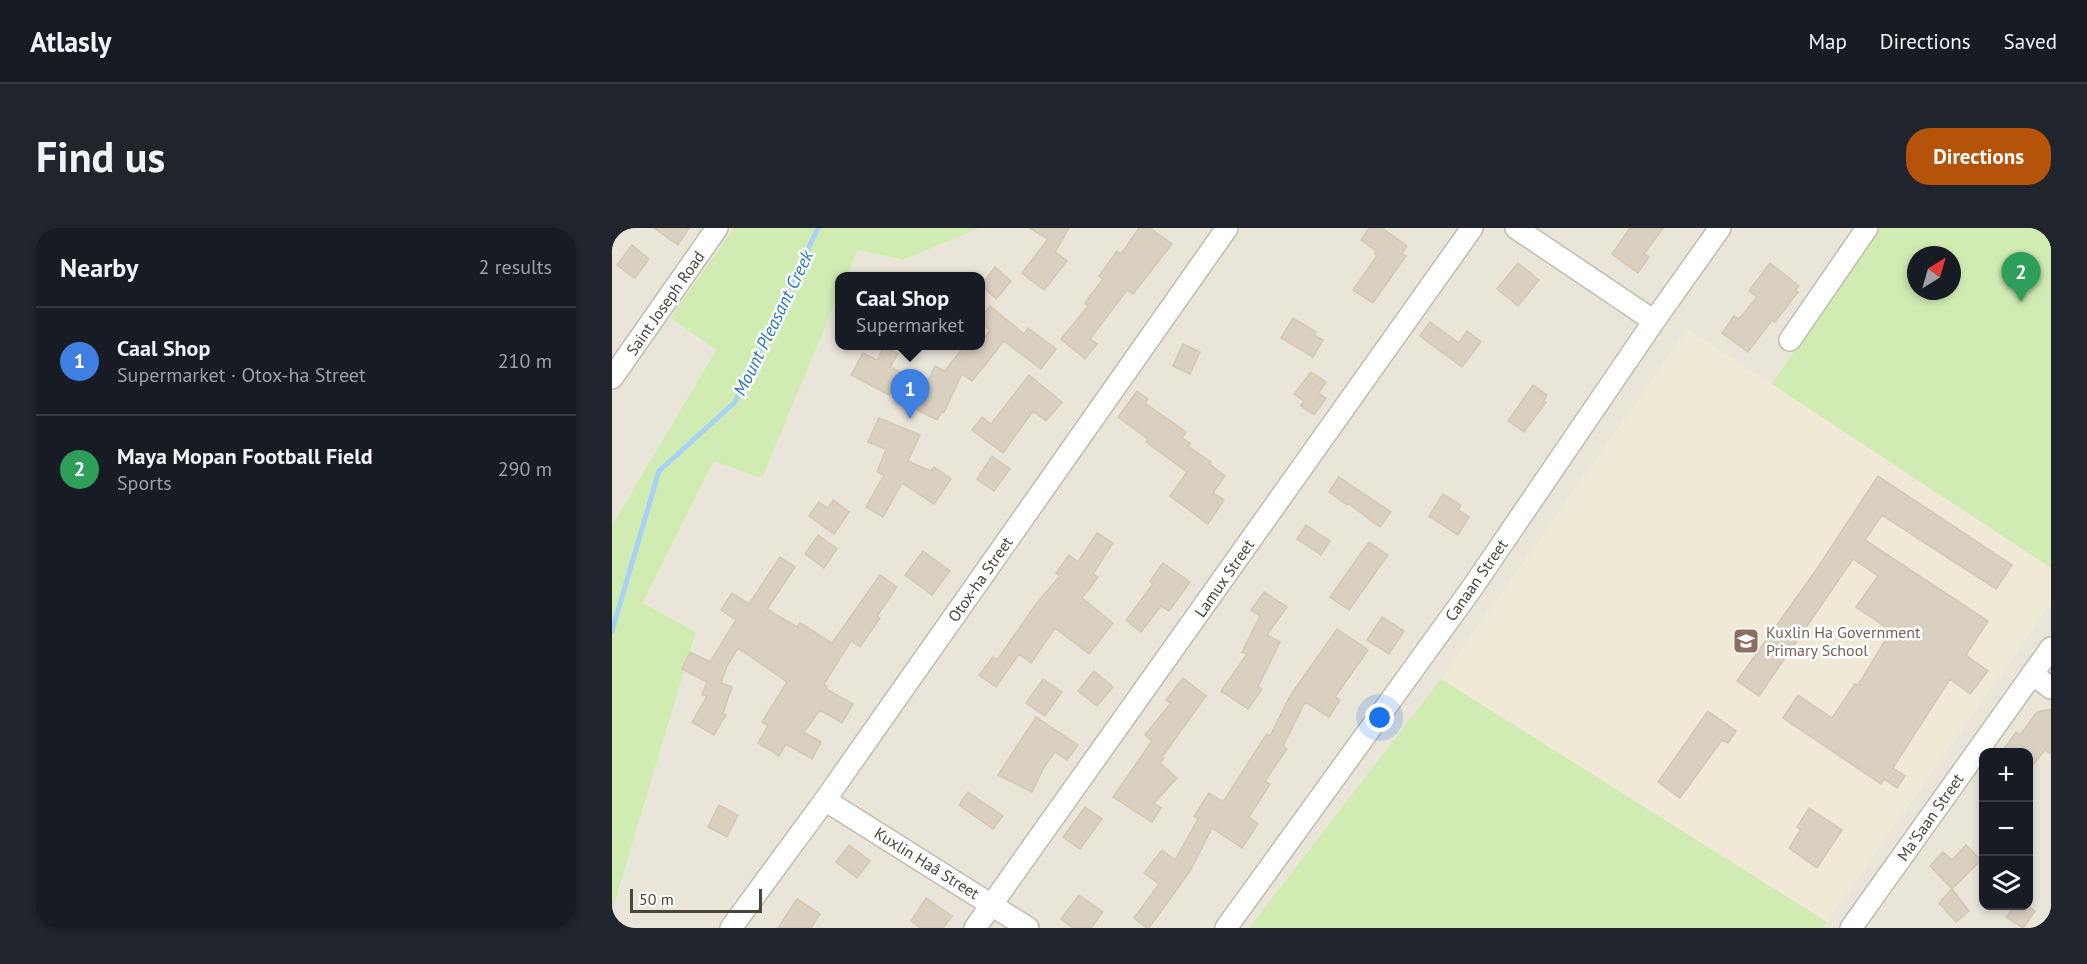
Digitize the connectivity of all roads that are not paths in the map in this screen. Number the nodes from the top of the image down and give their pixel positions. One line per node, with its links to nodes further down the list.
1 (717, 228): 9 (street, Saint Joseph Road)
2 (1227, 228): 13 (street, Otox-ha Street)
3 (1473, 228): 14 (street, Lamux Street)
4 (1515, 228): 7 (street)
5 (1720, 228): 7 (street, Canaan Street)
6 (1867, 228): 8 (street)
7 (1654, 321): 18 (street, Canaan Street)
8 (1790, 340)
9 (612, 378)
10 (2051, 648): 11 (street, Ma'Saan Street)
11 (2032, 674): 12 (street); 19 (street, Ma'Saan Street)
12 (2051, 688)
13 (825, 800): 14 (street, Kuxlin Haâ Street); 15 (street, Otox-ha Street)
14 (992, 904): 16 (street, Lamux Street); 17 (street, Kuxlin Haâ Street)
15 (731, 928)
16 (975, 928)
17 (1028, 928)
18 (1227, 928)
19 (1851, 928)

